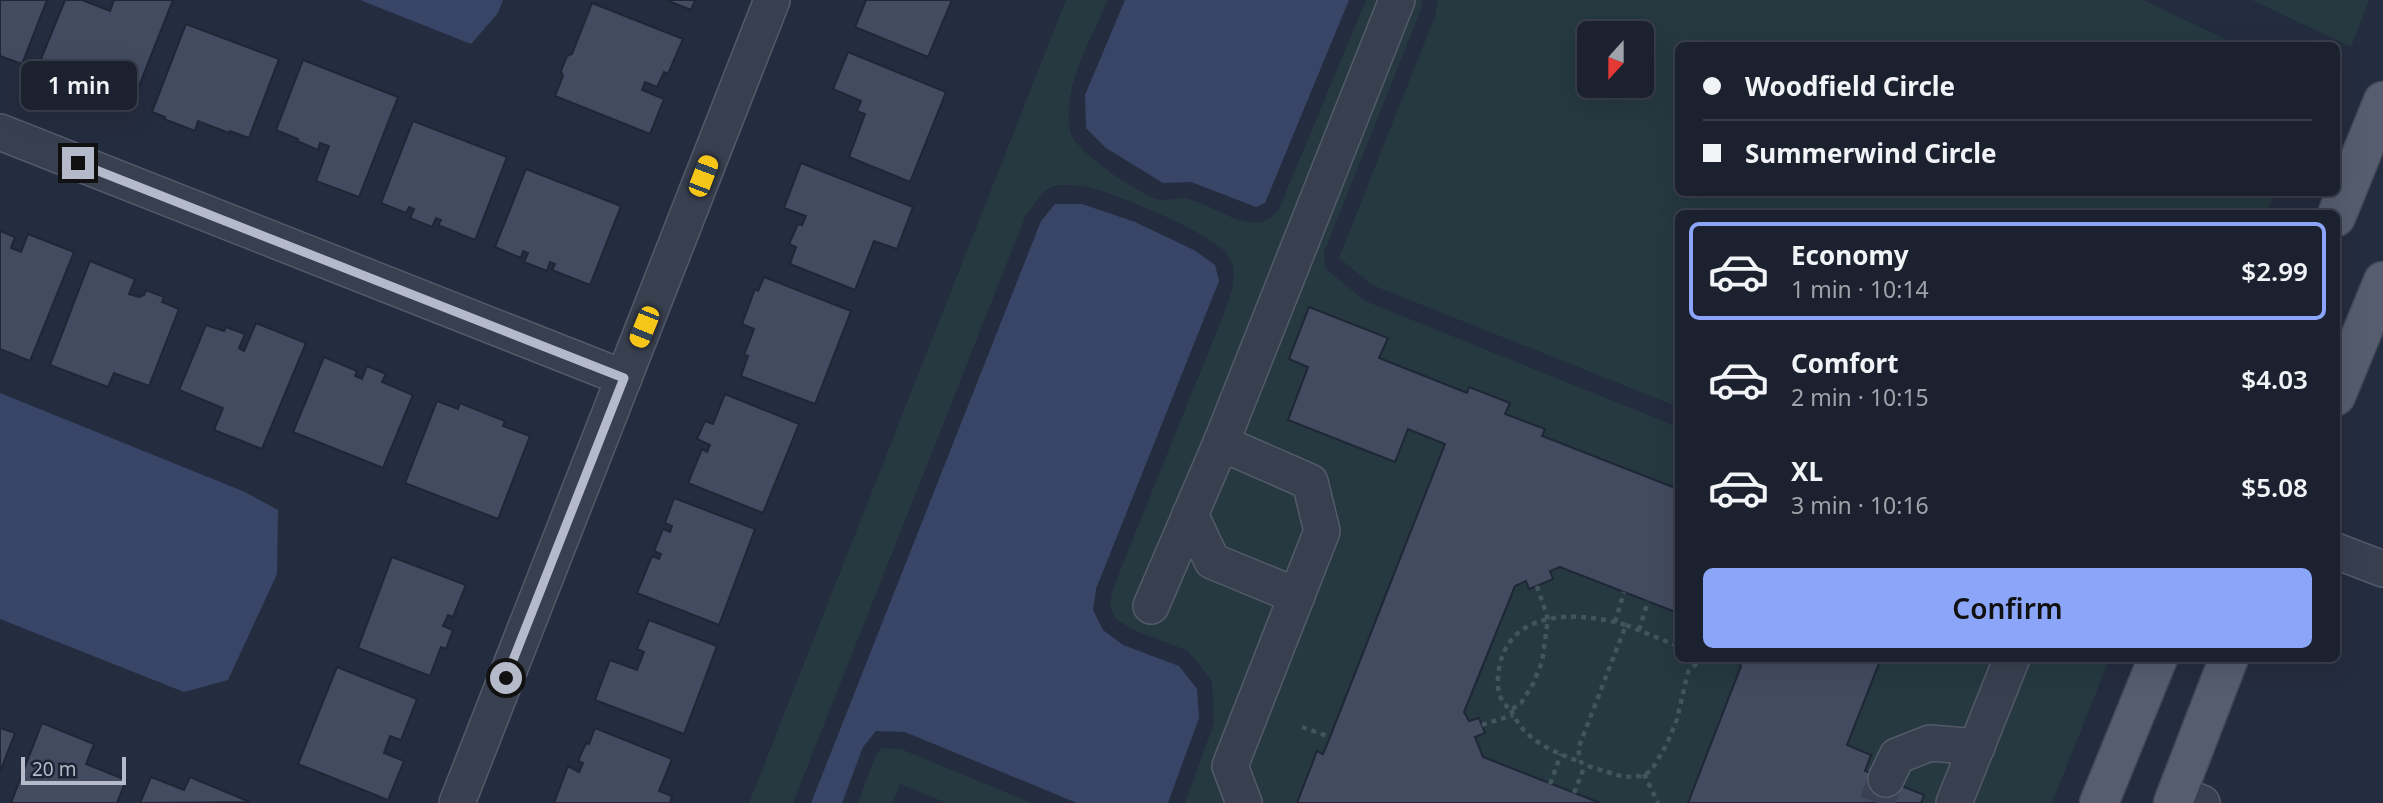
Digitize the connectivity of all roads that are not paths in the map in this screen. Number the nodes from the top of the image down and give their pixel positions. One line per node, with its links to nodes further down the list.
1 (772, 0): 7 (street)
2 (1397, 0): 9 (street)
3 (2383, 101): 5 (main road)
4 (0, 132): 7 (street)
5 (2339, 210)
6 (2383, 281): 8 (main road)
7 (624, 378): 21 (street)
8 (2340, 386)
9 (1221, 443): 10 (street); 13 (street)
10 (1191, 514): 13 (street); 14 (street)
11 (2340, 553): 12 (street)
12 (2383, 569)
13 (1297, 596): 22 (street)
14 (1151, 606)
15 (2010, 662): 18 (street)
16 (2156, 662): 24 (main road)
17 (2228, 662): 20 (main road)
18 (1977, 747): 19 (street); 23 (street)
19 (1886, 779)
20 (2184, 800)
21 (457, 803)
22 (1244, 803)
23 (1954, 803)
24 (2099, 803)

